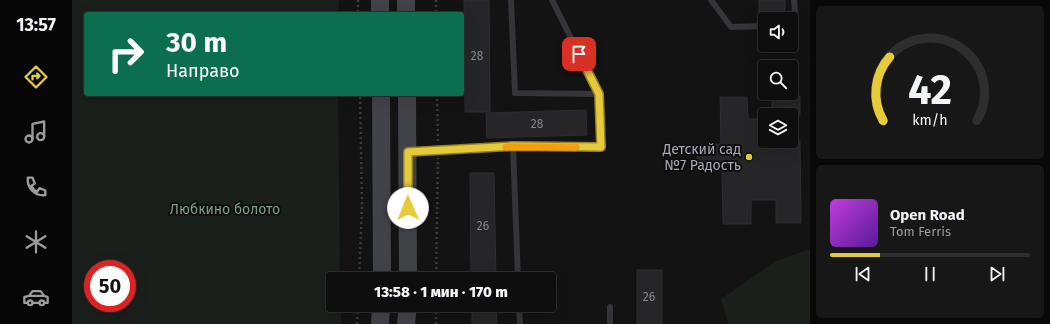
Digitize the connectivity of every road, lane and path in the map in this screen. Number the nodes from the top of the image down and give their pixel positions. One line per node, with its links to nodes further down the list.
1 (358, 0): 9 (path)
2 (380, 0): 10 (main road)
3 (406, 0): 11 (main road)
4 (436, 0): 12 (path)
5 (510, 0): 15 (lane)
6 (552, 0): 15 (lane)
7 (711, 0): 14 (lane)
8 (794, 0): 13 (lane)
9 (358, 12)
10 (380, 12)
11 (406, 12)
12 (436, 12)
13 (795, 12)
14 (758, 26)
15 (599, 94): 20 (lane)
16 (360, 96): 23 (path)
17 (382, 96): 24 (main road)
18 (407, 96): 22 (main road)
19 (437, 96): 21 (path)
20 (513, 146): 21 (lane); 27 (lane)
21 (438, 151): 22 (lane); 26 (path)
22 (408, 152): 25 (main road)
23 (359, 272)
24 (382, 272)
25 (408, 272)
26 (436, 272)
27 (518, 272)
28 (610, 307): 39 (lane)
29 (358, 312): 34 (path)
30 (381, 312): 35 (main road)
31 (407, 312): 36 (main road)
32 (436, 312): 37 (path)
33 (519, 312): 38 (lane)
34 (357, 324)
35 (380, 324)
36 (406, 324)
37 (436, 324)
38 (520, 324)
39 (610, 324)

